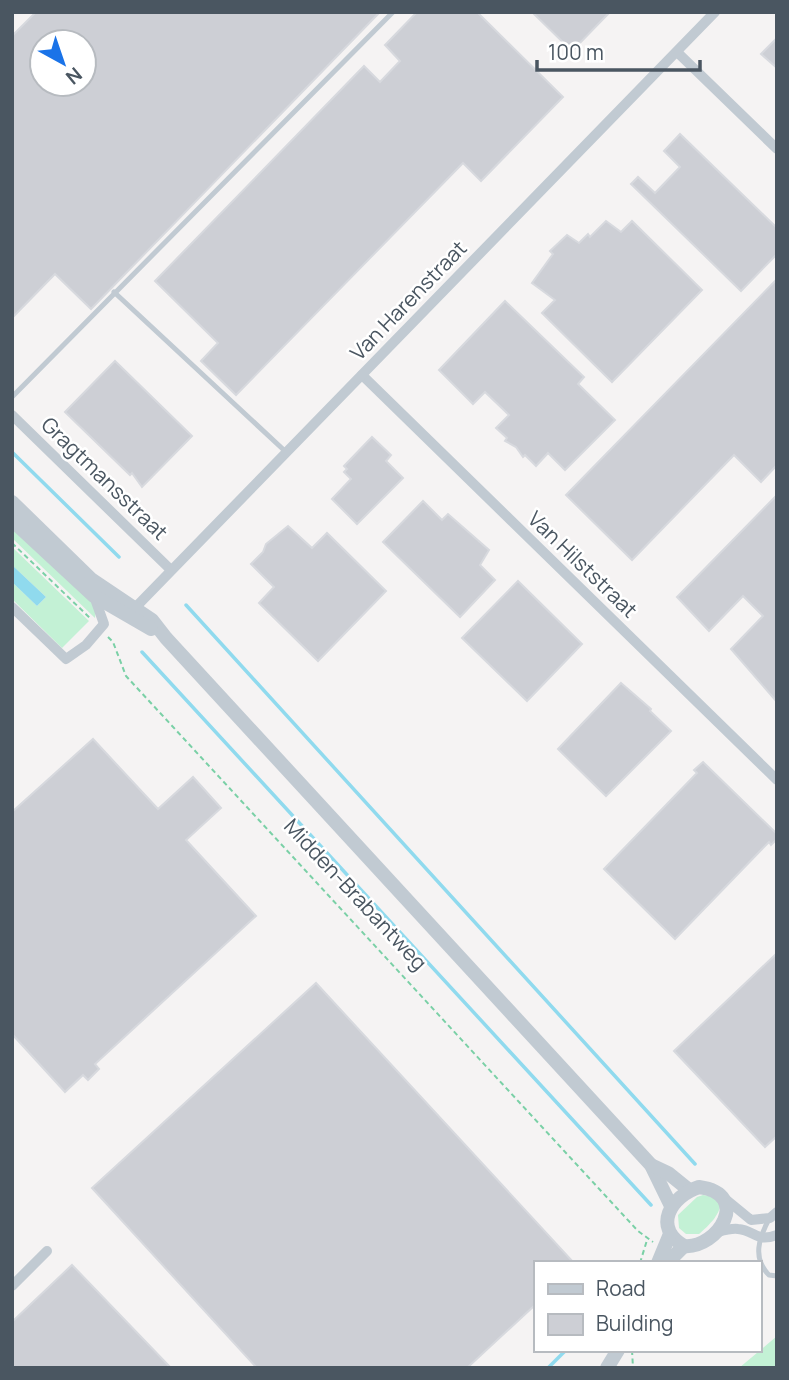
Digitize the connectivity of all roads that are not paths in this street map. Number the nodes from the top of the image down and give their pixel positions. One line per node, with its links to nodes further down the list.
1 (393, 12): 5 (lane)
2 (715, 12): 3 (street, Van Harenstraat)
3 (677, 52): 4 (street); 6 (street, Van Harenstraat)
4 (777, 149)
5 (114, 292): 7 (lane); 9 (lane)
6 (362, 375): 9 (street, Van Harenstraat); 16 (street, Van Hilststraat)
7 (12, 397)
8 (12, 415): 12 (street, Gragtmansstraat)
9 (286, 452): 12 (street, Van Harenstraat)
10 (12, 502): 15 (street, Midden-Brabantweg)
11 (12, 520): 13 (street, Midden-Brabantweg)
12 (170, 570): 15 (street, Van Harenstraat)
13 (94, 596): 14 (street); 15 (street, Midden-Brabantweg)
14 (12, 607)
15 (131, 611): 17 (street, Midden-Brabantweg)
16 (777, 780)
17 (651, 1165): 18 (street, Midden-Brabantweg); 20 (street, Midden-Brabantweg)
18 (689, 1190): 19 (street); 20 (street)
19 (723, 1197): 21 (street); 22 (street)
20 (671, 1206): 23 (street)
21 (773, 1215): 25 (lane)
22 (714, 1233): 25 (street); 26 (street)
23 (670, 1234): 26 (street); 28 (street)
24 (777, 1235): 25 (street)
25 (759, 1238): 29 (lane)
26 (684, 1246): 28 (street)
27 (47, 1251): 32 (street)
28 (663, 1258)
29 (759, 1261)
30 (761, 1265): 31 (lane)
31 (777, 1276)
32 (12, 1286)
33 (617, 1352): 34 (street)
34 (607, 1368)

